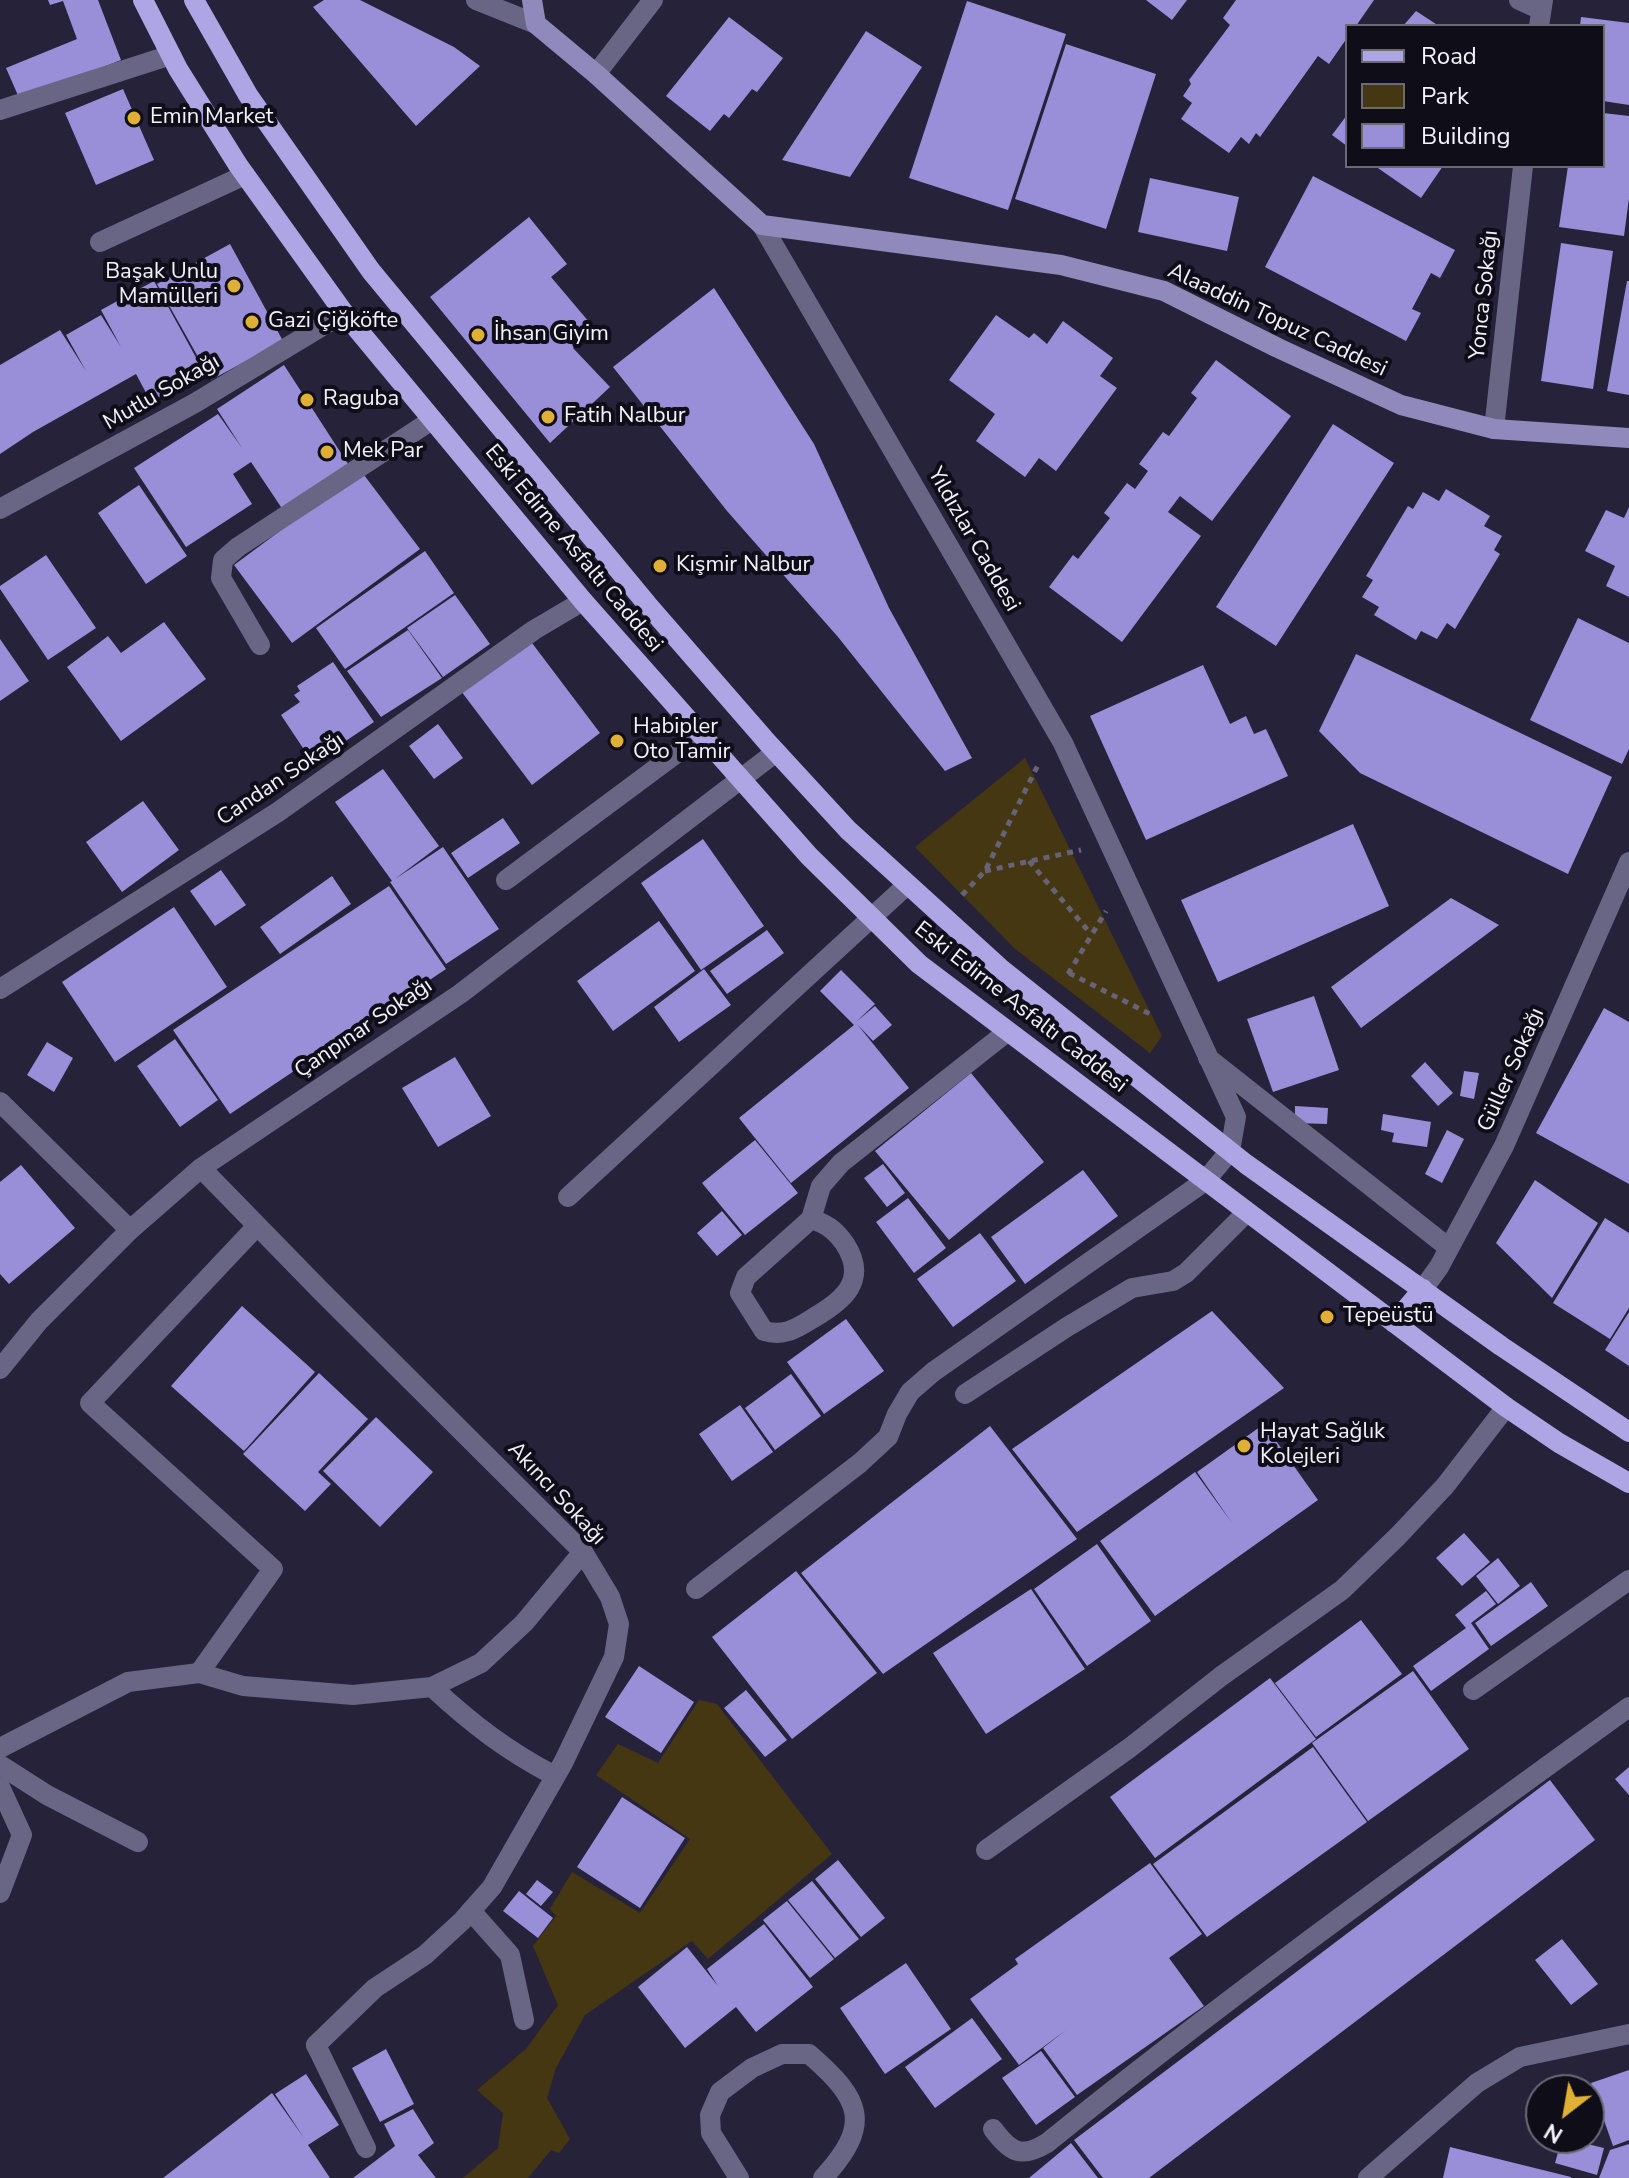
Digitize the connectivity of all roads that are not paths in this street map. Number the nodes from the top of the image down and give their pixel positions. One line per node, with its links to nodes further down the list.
1 (143, 0): 9 (main road, Eski Edirne Asfaltı Caddesi)
2 (194, 0): 24 (main road, Eski Edirne Asfaltı Caddesi)
3 (476, 0): 8 (street)
4 (532, 0): 8 (main road)
5 (653, 0): 10 (street)
6 (1519, 0): 7 (street)
7 (1541, 12)
8 (536, 24): 10 (main road, Yıldızlar Caddesi)
9 (171, 55): 11 (street); 13 (main road, Eski Edirne Asfaltı Caddesi)
10 (596, 74): 14 (main road, Yıldızlar Caddesi)
11 (0, 110)
12 (1523, 168): 18 (street, Yonca Sokağı)
13 (245, 175): 15 (street); 16 (main road, Eski Edirne Asfaltı Caddesi)
14 (762, 225): 18 (main road, Alaaddin Topuz Caddesi); 32 (street, Yıldızlar Caddesi)
15 (100, 242)
16 (344, 313): 17 (main road, Eski Edirne Asfaltı Caddesi); 20 (street, Mutlu Sokağı)
17 (432, 420): 21 (main road, Eski Edirne Asfaltı Caddesi); 22 (street)
18 (1494, 429): 19 (main road, Alaaddin Topuz Caddesi)
19 (1629, 438)
20 (0, 509)
21 (583, 601): 23 (main road, Eski Edirne Asfaltı Caddesi); 30 (street, Candan Sokağı)
22 (260, 645)
23 (701, 735): 25 (main road, Eski Edirne Asfaltı Caddesi); 27 (street)
24 (776, 752): 25 (street, Çanpınar Sokağı); 28 (main road, Eski Edirne Asfaltı Caddesi)
25 (742, 780): 29 (main road, Eski Edirne Asfaltı Caddesi); 35 (street, Çanpınar Sokağı)
26 (1629, 862): 42 (street, Güller Sokağı)
27 (506, 880)
28 (907, 885): 29 (street); 34 (main road, Eski Edirne Asfaltı Caddesi)
29 (870, 918): 31 (main road, Eski Edirne Asfaltı Caddesi); 37 (street)
30 (0, 989)
31 (1007, 1032): 36 (main road, Eski Edirne Asfaltı Caddesi); 39 (street)
32 (1208, 1058): 34 (street, Yıldızlar Caddesi); 42 (street)
33 (0, 1102): 41 (street)
34 (1230, 1151): 36 (street); 43 (main road, Eski Edirne Asfaltı Caddesi)
35 (201, 1168): 40 (street, Akıncı Sokağı); 41 (street, Çanpınar Sokağı)
36 (1205, 1181): 38 (main road, Eski Edirne Asfaltı Caddesi); 52 (street)
37 (568, 1197)
38 (1247, 1212): 44 (main road, Eski Edirne Asfaltı Caddesi); 46 (street)
39 (811, 1219): 39 (street)
40 (257, 1226): 50 (street, Akıncı Sokağı); 53 (street)
41 (130, 1230): 45 (street, Çanpınar Sokağı)
42 (1449, 1248): 43 (street, Güller Sokağı)
43 (1423, 1289): 44 (main road); 48 (main road, Eski Edirne Asfaltı Caddesi)
44 (1394, 1323): 47 (main road, Eski Edirne Asfaltı Caddesi)
45 (0, 1369)
46 (965, 1394)
47 (1506, 1407): 49 (main road, Eski Edirne Asfaltı Caddesi); 62 (street)
48 (1629, 1432)
49 (1629, 1483)
50 (583, 1552): 54 (street); 59 (street, Akıncı Sokağı)
51 (1629, 1580): 55 (street)
52 (696, 1589)
53 (199, 1673): 54 (street); 57 (street)
54 (432, 1687): 59 (street)
55 (1473, 1690)
56 (1629, 1707): 67 (street)
57 (0, 1748)
58 (0, 1765): 61 (street)
59 (555, 1776): 64 (street, Akıncı Sokağı)
60 (0, 1787): 63 (street)
61 (138, 1842)
62 (986, 1850)
63 (0, 1893)
64 (471, 1911): 65 (street); 68 (street, Akıncı Sokağı)
65 (524, 2020)
66 (1629, 2034): 71 (street)
67 (993, 2129)
68 (366, 2148)
69 (739, 2178): 70 (street)
70 (823, 2178)
71 (1368, 2178)

